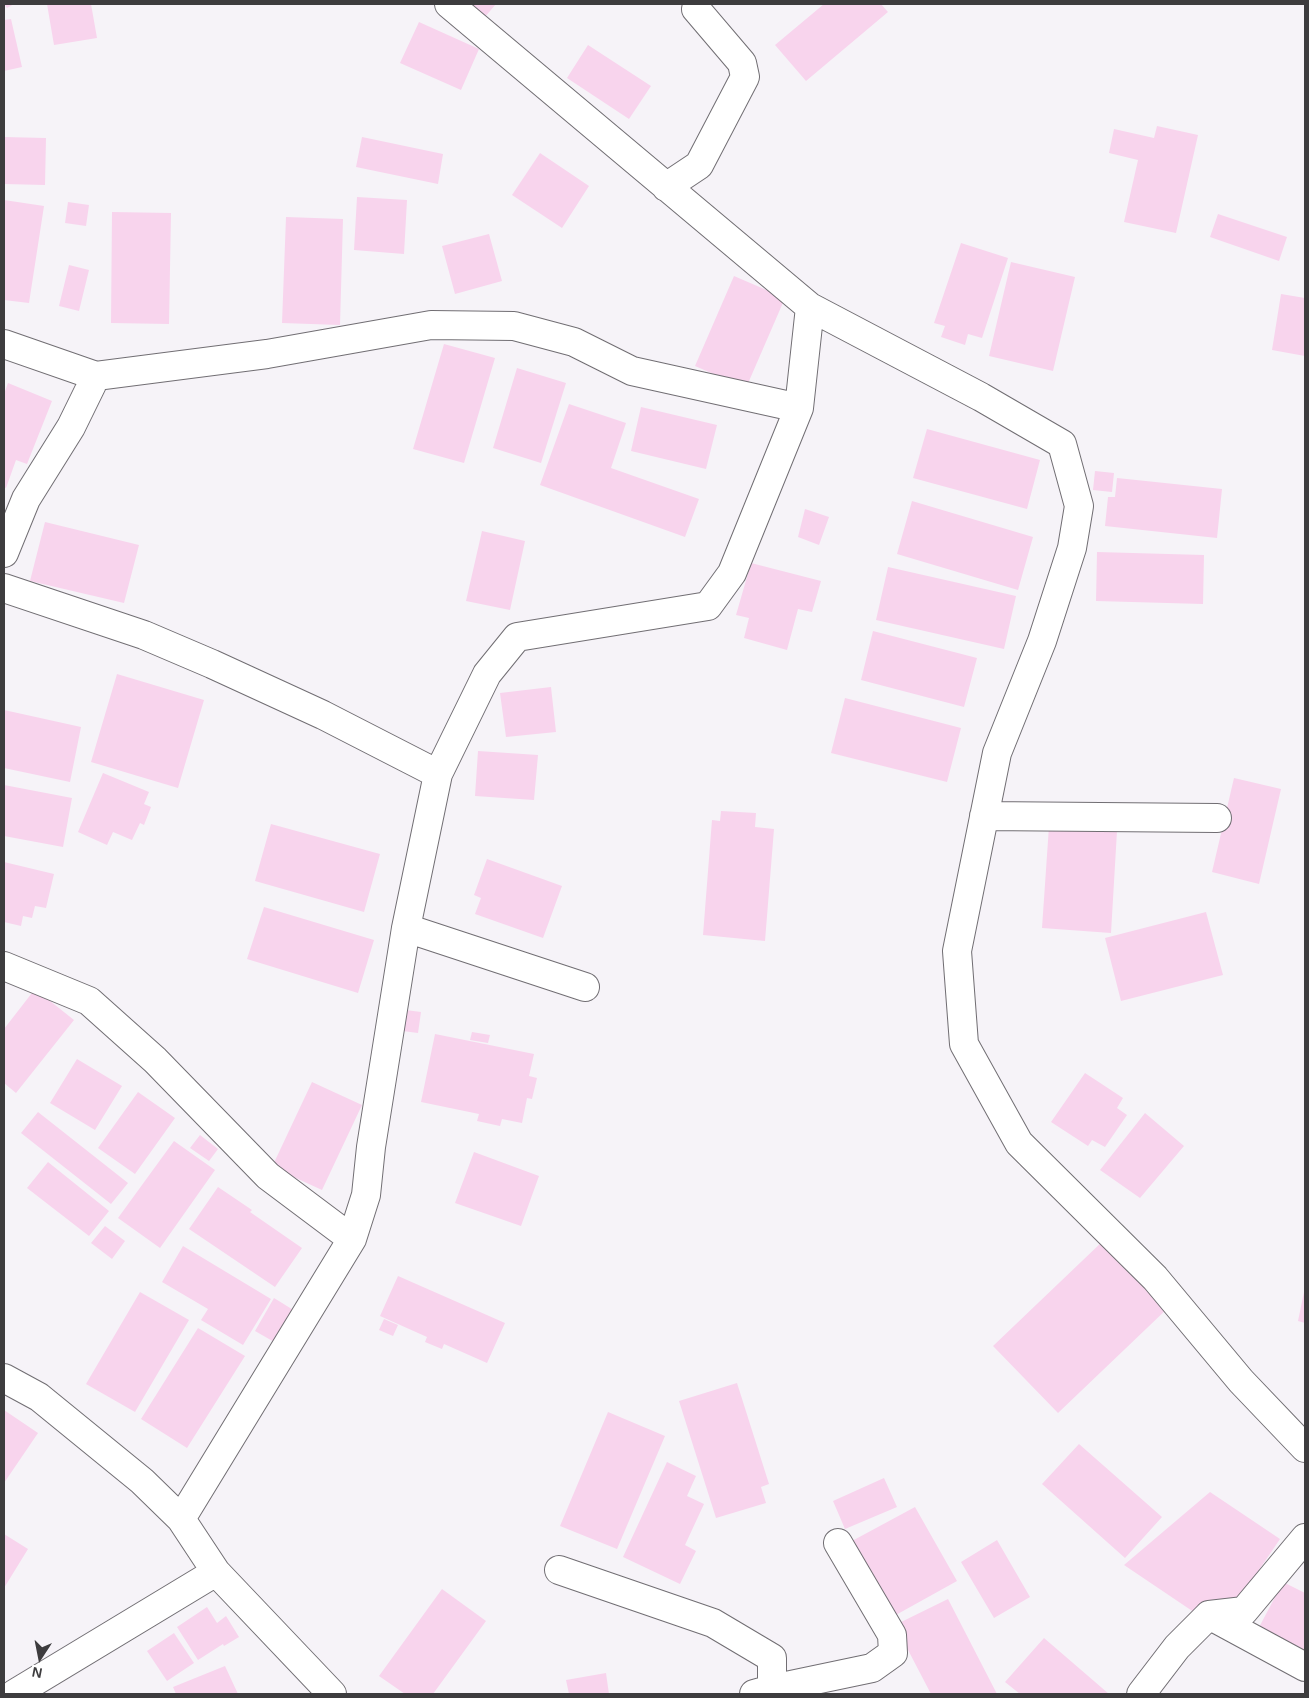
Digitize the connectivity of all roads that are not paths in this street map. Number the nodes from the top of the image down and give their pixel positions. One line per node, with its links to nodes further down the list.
1 (449, 4): 3 (street)
2 (696, 9): 3 (street)
3 (666, 187): 4 (street)
4 (810, 307): 7 (street); 11 (street)
5 (4, 344): 6 (street)
6 (96, 376): 7 (street); 8 (street)
7 (799, 408): 10 (street)
8 (4, 552)
9 (4, 588): 10 (street)
10 (438, 774): 13 (street)
11 (984, 816): 12 (street); 18 (street)
12 (1217, 818)
13 (406, 928): 15 (street); 16 (street)
14 (4, 966): 16 (street)
15 (585, 987)
16 (352, 1239): 19 (street)
17 (4, 1378): 19 (street)
18 (1305, 1448)
19 (181, 1520): 23 (street)
20 (1305, 1538): 24 (street)
21 (838, 1543): 26 (street)
22 (559, 1570): 26 (street)
23 (216, 1572): 27 (street); 28 (street)
24 (1208, 1615): 25 (street); 29 (street)
25 (1305, 1667)
26 (763, 1691)
27 (14, 1694)
28 (332, 1694)
29 (1141, 1694)

